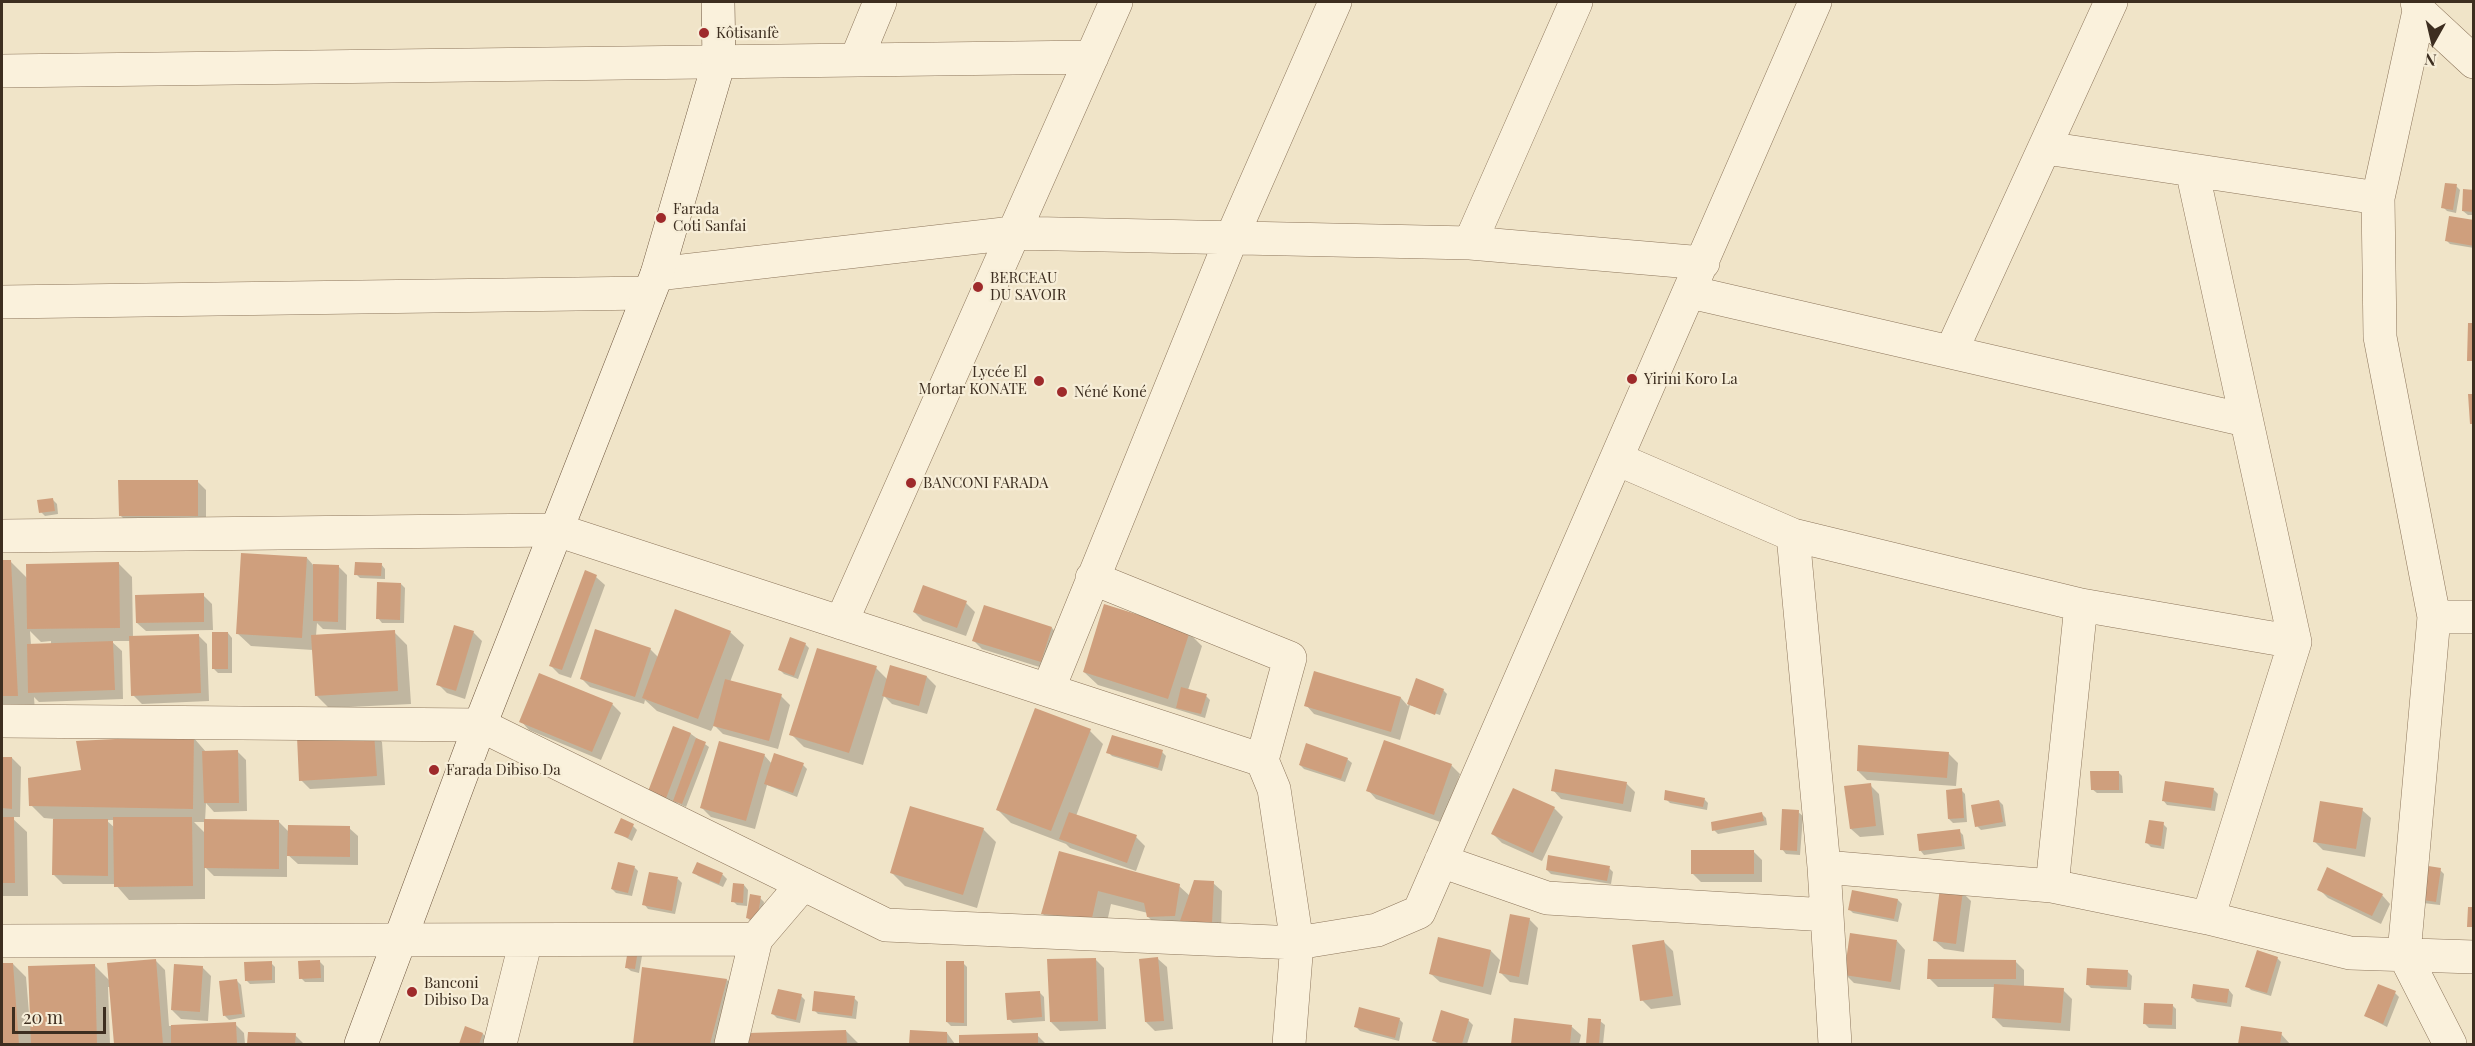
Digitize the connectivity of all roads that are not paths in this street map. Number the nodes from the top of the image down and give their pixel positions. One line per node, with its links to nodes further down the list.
1 (718, 2): 11 (street)
2 (880, 2): 10 (street)
3 (1116, 2): 9 (street)
4 (1335, 2): 18 (street)
5 (1576, 2): 19 (street)
6 (1815, 2): 20 (street)
7 (2111, 2): 14 (street)
8 (2418, 6): 12 (street); 16 (street)
9 (1092, 57): 10 (street); 17 (street)
10 (856, 60): 11 (street)
11 (718, 62): 13 (street); 21 (street)
12 (2474, 62)
13 (2, 71)
14 (2046, 148): 15 (street); 24 (street)
15 (2192, 170): 16 (street); 25 (street)
16 (2378, 198): 32 (street)
17 (1013, 233): 18 (street); 21 (street); 34 (street)
18 (1232, 237): 19 (street); 30 (street)
19 (1470, 243): 20 (street)
20 (1703, 262): 22 (street)
21 (653, 284): 23 (street); 27 (street)
22 (1690, 292): 24 (street); 26 (street)
23 (2, 302)
24 (1951, 352): 25 (street)
25 (2245, 420): 35 (street)
26 (1617, 459): 28 (street); 40 (street)
27 (557, 530): 29 (street); 34 (street); 38 (street)
28 (1793, 535): 31 (street); 41 (street)
29 (2, 536)
30 (1092, 578): 36 (street); 39 (street)
31 (2081, 605): 35 (street); 43 (street)
32 (2434, 617): 33 (street); 51 (street)
33 (2474, 617)
34 (841, 623): 36 (street)
35 (2295, 642): 45 (street)
36 (1048, 690): 39 (street)
37 (2, 721): 38 (street)
38 (480, 725): 42 (street); 47 (street)
39 (1262, 760): 50 (street)
40 (1441, 861): 44 (street); 50 (street)
41 (1824, 867): 43 (street); 44 (street)
42 (803, 884): 46 (street); 50 (street)
43 (2052, 886): 45 (street)
44 (1827, 915): 57 (street)
45 (2208, 918): 51 (street)
46 (756, 939): 48 (street); 55 (street)
47 (400, 940): 48 (street); 49 (street); 53 (street)
48 (526, 940): 54 (street)
49 (2, 941)
50 (1297, 943): 56 (street)
51 (2404, 954): 52 (street); 58 (street)
52 (2474, 957)
53 (361, 1044)
54 (500, 1044)
55 (731, 1044)
56 (1290, 1044)
57 (1835, 1044)
58 (2450, 1044)

